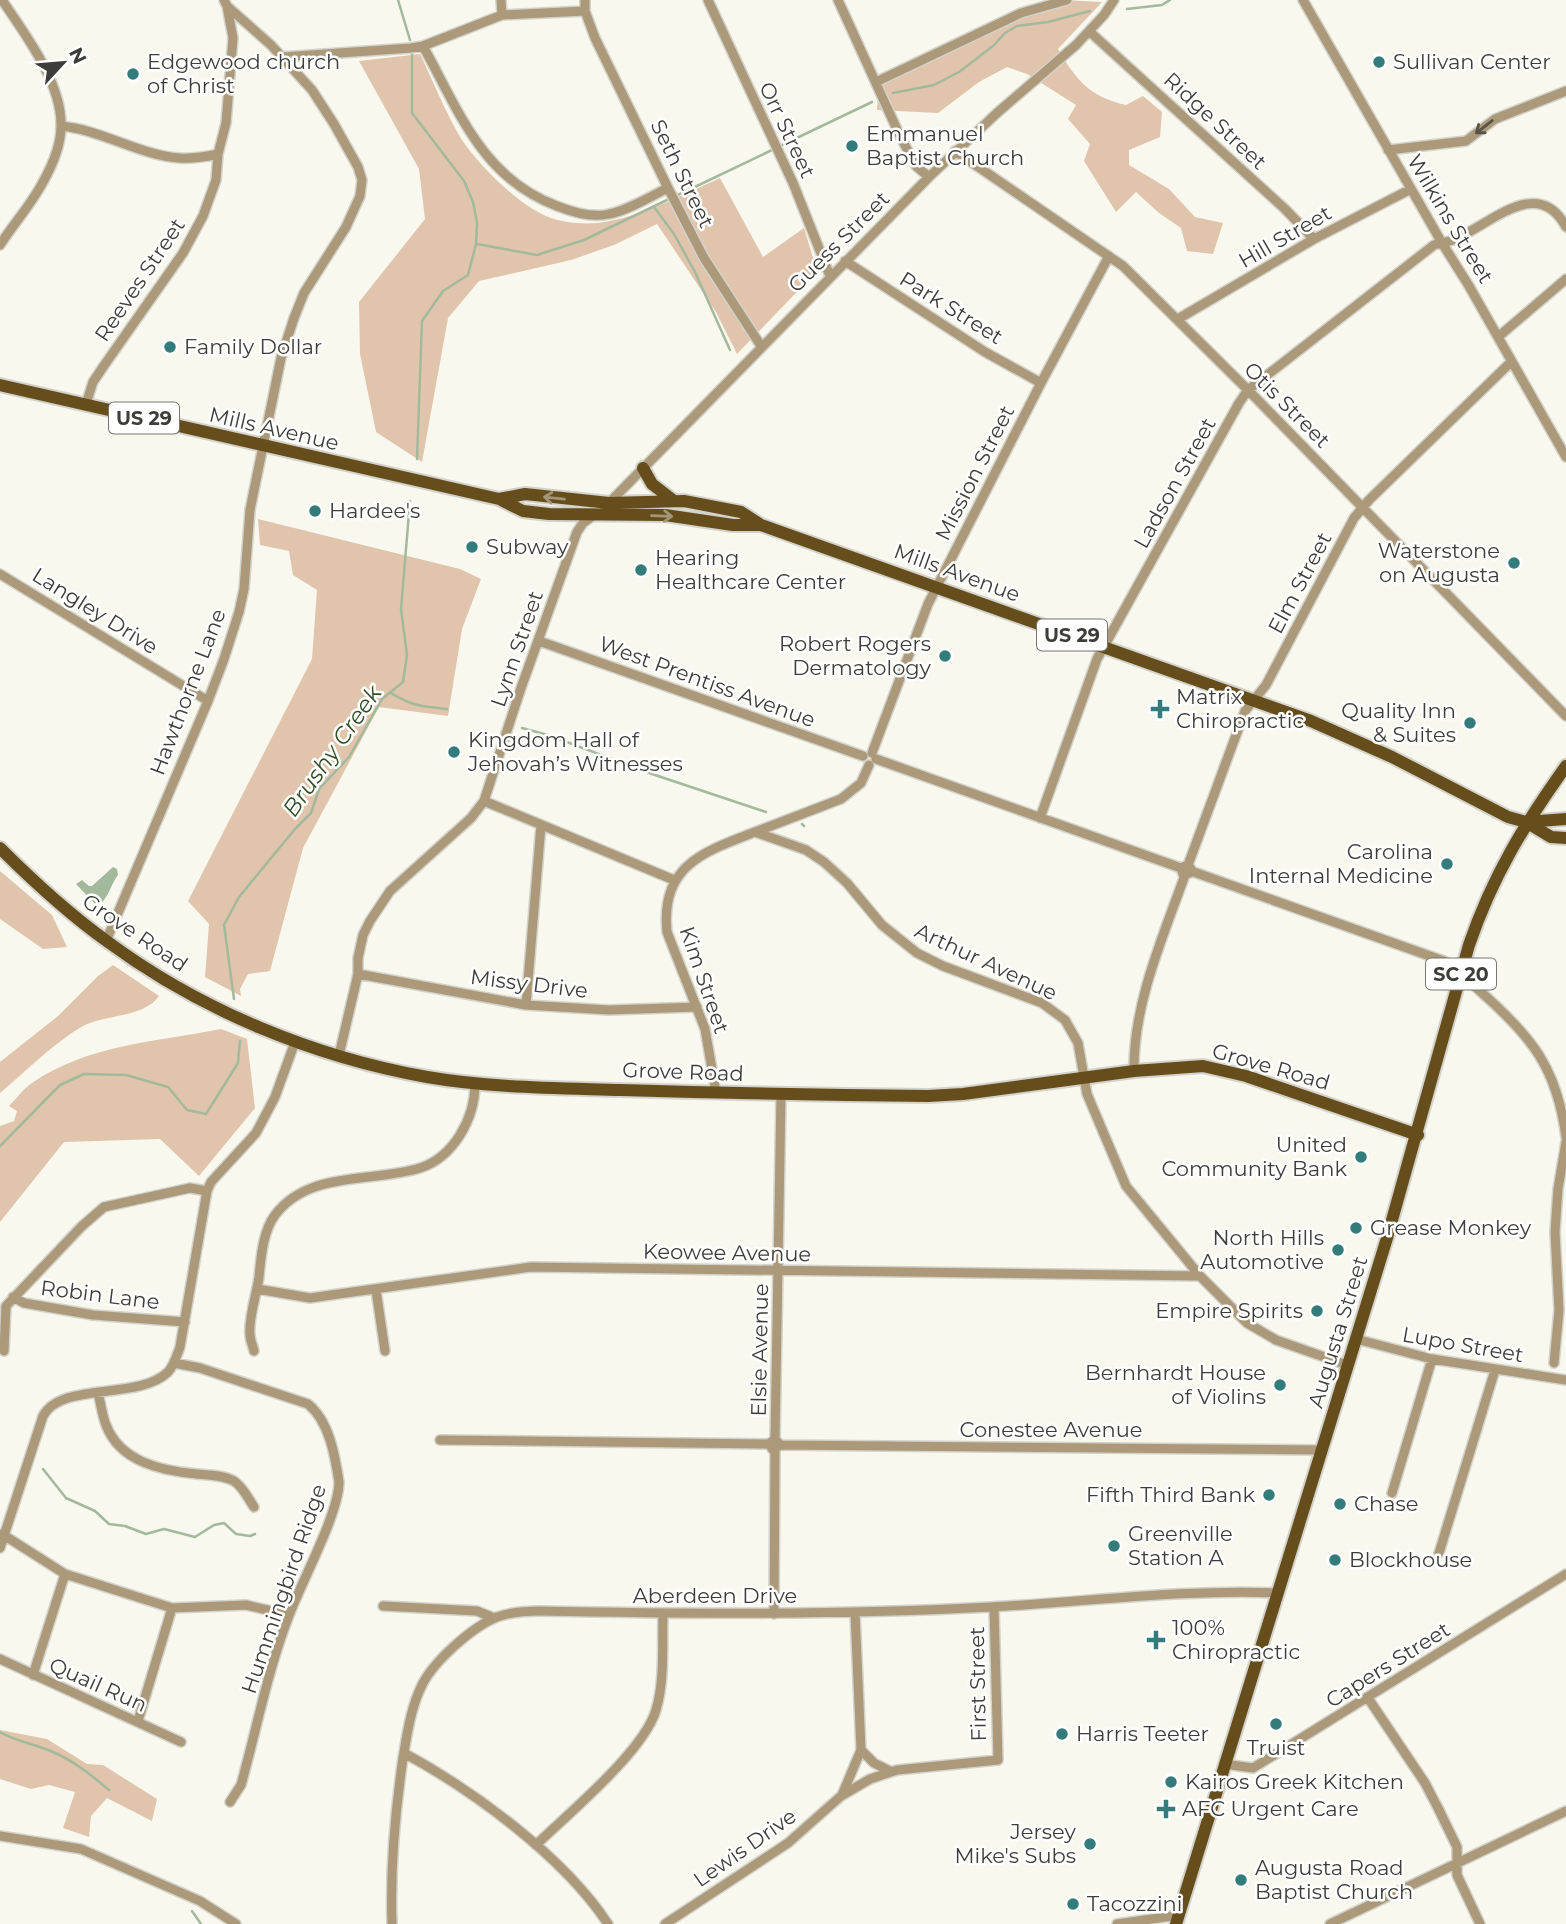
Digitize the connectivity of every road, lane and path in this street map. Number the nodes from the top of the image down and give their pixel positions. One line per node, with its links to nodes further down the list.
1 (501, 0): 11 (street)
2 (585, 0): 10 (street, Seth Street)
3 (708, 0): 31 (street, Orr Street)
4 (838, 0): 15 (street)
5 (1067, 0): 15 (street)
6 (1114, 0): 12 (street, Guess Street)
7 (1303, 0): 18 (street, Wilkins Street)
8 (7, 1): 17 (street)
9 (225, 3): 14 (street, Hawthorne Lane); 20 (street, Reeves Street)
10 (585, 10): 11 (street); 22 (street, Seth Street)
11 (502, 15): 13 (street)
12 (1090, 32): 19 (street, Guess Street); 26 (street, Ridge Street)
13 (423, 46): 14 (street); 22 (street)
14 (282, 57): 41 (street, Hawthorne Lane)
15 (876, 82): 21 (street)
16 (1566, 90): 18 (street, one-way to 18)
17 (61, 126): 20 (street); 25 (street)
18 (1388, 150): 23 (street, Wilkins Street)
19 (955, 151): 21 (street, Guess Street); 29 (street, Otis Street)
20 (218, 154): 40 (street, Reeves Street)
21 (929, 177): 30 (street, Guess Street)
22 (668, 188): 35 (street, Seth Street)
23 (1411, 189): 26 (street, Hill Street); 27 (street, Wilkins Street)
24 (1566, 227): 27 (street, Ladson Street)
25 (4, 231): 28 (street)
26 (1314, 239): 33 (street, Hill Street)
27 (1442, 243): 34 (street, Wilkins Street); 39 (street, Ladson Street)
28 (0, 244)
29 (1110, 256): 33 (street, Otis Street); 37 (street, Mission Street)
30 (845, 261): 31 (street, Guess Street); 37 (street, Park Street)
31 (830, 276): 35 (street, Guess Street)
32 (1564, 285): 34 (street)
33 (1178, 319): 39 (street, Otis Street)
34 (1498, 337): 36 (street, Wilkins Street)
35 (761, 346): 43 (street, Guess Street)
36 (1511, 362): 42 (street, Wilkins Street); 47 (street, Elm Street)
37 (1041, 383): 51 (street, Mission Street)
38 (0, 385): 40 (main road, Mills Avenue / US 29)
39 (1248, 390): 47 (street, Otis Street); 53 (street, Ladson Street)
40 (86, 404): 41 (main road, Mills Avenue / US 29)
41 (264, 447): 44 (main road, Mills Avenue / US 29); 55 (street, Hawthorne Lane)
42 (1566, 457)
43 (643, 468): 45 (main road); 46 (street, Guess Street)
44 (499, 499): 46 (main road, Mills Avenue / US 29, one-way to 44); 48 (main road, Mills Avenue / US 29)
45 (674, 501): 46 (main road, Mills Avenue / US 29); 49 (main road, Mills Avenue / US 29)
46 (610, 503): 48 (street, Guess Street)
47 (1362, 506): 54 (street, Elm Street); 56 (street, Otis Street)
48 (594, 515): 49 (main road, Mills Avenue / US 29, one-way to 49); 52 (street, Lynn Street)
49 (761, 525): 51 (main road, Mills Avenue / US 29)
50 (0, 573): 55 (street, Langley Drive)
51 (938, 587): 53 (main road, Mills Avenue / US 29); 57 (street, Mission Street)
52 (539, 641): 57 (street, West Prentiss Avenue); 59 (street, Lynn Street)
53 (1104, 647): 54 (main road, Mills Avenue / US 29); 60 (street, Ladson Street)
54 (1255, 699): 62 (main road, Mills Avenue / US 29); 67 (street, Elm Street)
55 (208, 701): 69 (street, Hawthorne Lane)
56 (1566, 716)
57 (870, 758): 60 (street, West Prentiss Avenue); 64 (street, Mission Street)
58 (1566, 766): 62 (main road, Augusta Street / SC 20)
59 (484, 801): 63 (street); 71 (street)
60 (1040, 818): 67 (street, West Prentiss Avenue)
61 (1566, 819): 62 (main road, US 29)
62 (1526, 822): 65 (main road, US 29); 70 (main road, Augusta Street / SC 20)
63 (541, 825): 68 (street); 72 (street)
64 (755, 831): 68 (street); 77 (street, Arthur Avenue)
65 (1566, 838)
66 (0, 848): 69 (main road, Grove Road)
67 (1186, 870): 70 (street, West Prentiss Avenue); 76 (street, Elm Street)
68 (674, 880): 73 (street, Kim Street)
69 (106, 941): 74 (main road, Grove Road)
70 (1461, 973): 81 (main road, Augusta Street / SC 20); 82 (street, West Prentiss Avenue)
71 (358, 974): 72 (street, Missy Drive); 75 (street)
72 (526, 1005): 73 (street, Missy Drive)
73 (697, 1007): 79 (street, Kim Street)
74 (295, 1042): 75 (main road, Grove Road); 84 (street)
75 (339, 1055): 78 (main road, Grove Road)
76 (1134, 1071): 77 (main road, Grove Road); 81 (main road, Grove Road)
77 (1085, 1078): 80 (main road, Grove Road); 86 (street, Arthur Avenue)
78 (475, 1083): 79 (main road, Grove Road); 88 (street)
79 (716, 1092): 80 (main road, Grove Road)
80 (781, 1094): 85 (street, Elsie Avenue)
81 (1418, 1135): 92 (main road, Augusta Street)
82 (1566, 1137)
83 (1566, 1142): 87 (street)
84 (207, 1191): 90 (street); 91 (street)
85 (779, 1271): 86 (street, Keowee Avenue); 89 (street, Keowee Avenue); 104 (street, Elsie Avenue)
86 (1200, 1276): 99 (street, Arthur Avenue)
87 (1562, 1286): 98 (street)
88 (257, 1289): 89 (street, Keowee Avenue); 93 (street)
89 (376, 1290): 95 (street)
90 (13, 1297): 91 (street, Robin Lane); 94 (street)
91 (185, 1322): 97 (street)
92 (1356, 1339): 96 (street, Lupo Street); 99 (main road, Augusta Street)
93 (254, 1350)
94 (4, 1351)
95 (386, 1351)
96 (1432, 1359): 100 (street, Lupo Street); 106 (street)
97 (174, 1363): 102 (street); 120 (street, Hummingbird Ridge)
98 (1555, 1363)
99 (1347, 1365): 105 (main road, Augusta Street)
100 (1495, 1370): 101 (street, Lupo Street); 110 (street)
101 (1566, 1380)
102 (98, 1394): 107 (street); 108 (street)
103 (440, 1440): 104 (street, Conestee Avenue)
104 (775, 1445): 105 (street, Conestee Avenue); 119 (street, Elsie Avenue)
105 (1321, 1450): 113 (main road, Augusta Street)
106 (1392, 1493)
107 (254, 1507)
108 (2, 1534): 109 (street); 111 (street)
109 (0, 1548)
110 (1439, 1553)
111 (65, 1574): 116 (street); 123 (street)
112 (1566, 1574): 124 (street, Capers Street)
113 (1278, 1594): 115 (street, Aberdeen Drive); 129 (main road, Augusta Street)
114 (383, 1606): 121 (street)
115 (994, 1607): 117 (street, Aberdeen Drive); 130 (street, First Street)
116 (172, 1608): 120 (street); 125 (street)
117 (855, 1613): 119 (street, Aberdeen Drive); 127 (street)
118 (663, 1614): 119 (street, Aberdeen Drive); 121 (street, Aberdeen Drive); 135 (street)
119 (774, 1614)
120 (289, 1615): 132 (street, Hummingbird Ridge)
121 (494, 1618): 128 (street, Aberdeen Drive)
122 (0, 1659): 123 (street, Quail Run)
123 (33, 1675): 125 (street, Quail Run)
124 (1368, 1698): 129 (street, Capers Street); 136 (street)
125 (138, 1721): 126 (street, Quail Run)
126 (181, 1742)
127 (861, 1750): 130 (street); 131 (street)
128 (404, 1754): 135 (street); 139 (street, Aberdeen Drive)
129 (1224, 1764): 137 (main road, Augusta Street)
130 (890, 1771): 131 (street)
131 (841, 1796): 141 (street, Lewis Drive)
132 (230, 1802)
133 (1566, 1811): 136 (street)
134 (0, 1836): 138 (street)
135 (536, 1845): 140 (street)
136 (1457, 1863): 143 (street); 144 (street)
137 (1177, 1919): 142 (street)
138 (236, 1924)
139 (392, 1924)
140 (608, 1924)
141 (665, 1924)
142 (1117, 1924)
143 (1330, 1924)
144 (1480, 1924)

